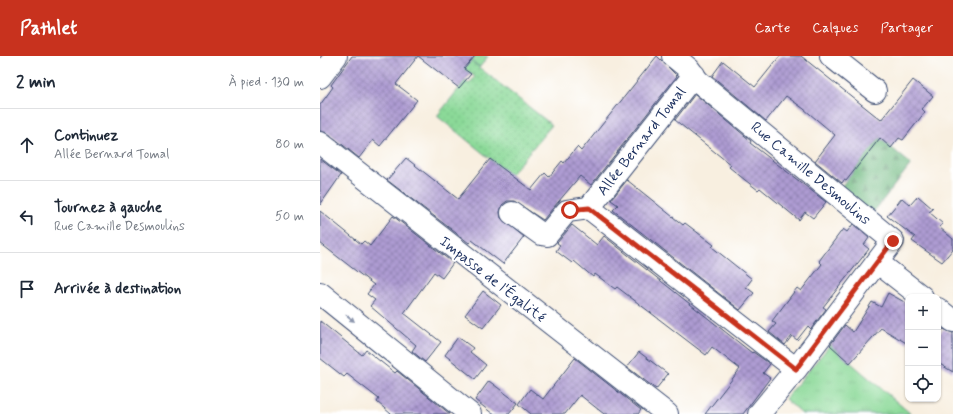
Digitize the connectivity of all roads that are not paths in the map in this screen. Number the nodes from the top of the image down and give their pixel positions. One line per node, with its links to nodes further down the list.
1 (336, 56): 5 (street)
2 (673, 56): 4 (street, Rue Camille Desmoulins)
3 (831, 56): 6 (street)
4 (694, 75): 8 (street, Allée Bernard Tomal); 10 (street, Rue Camille Desmoulins)
5 (320, 77)
6 (875, 91)
7 (320, 143): 17 (street, Impasse de l'Égalité)
8 (589, 208): 9 (street, Allée Bernard Tomal); 15 (street, Allée Bernard Tomal)
9 (512, 213)
10 (877, 262): 12 (street); 15 (street, Rue Camille Desmoulins)
11 (320, 293): 16 (street, one-way to 16)
12 (918, 294)
13 (941, 311): 14 (street)
14 (953, 321)
15 (796, 369): 18 (street, Rue Camille Desmoulins)
16 (470, 414)
17 (667, 414)
18 (759, 414)

